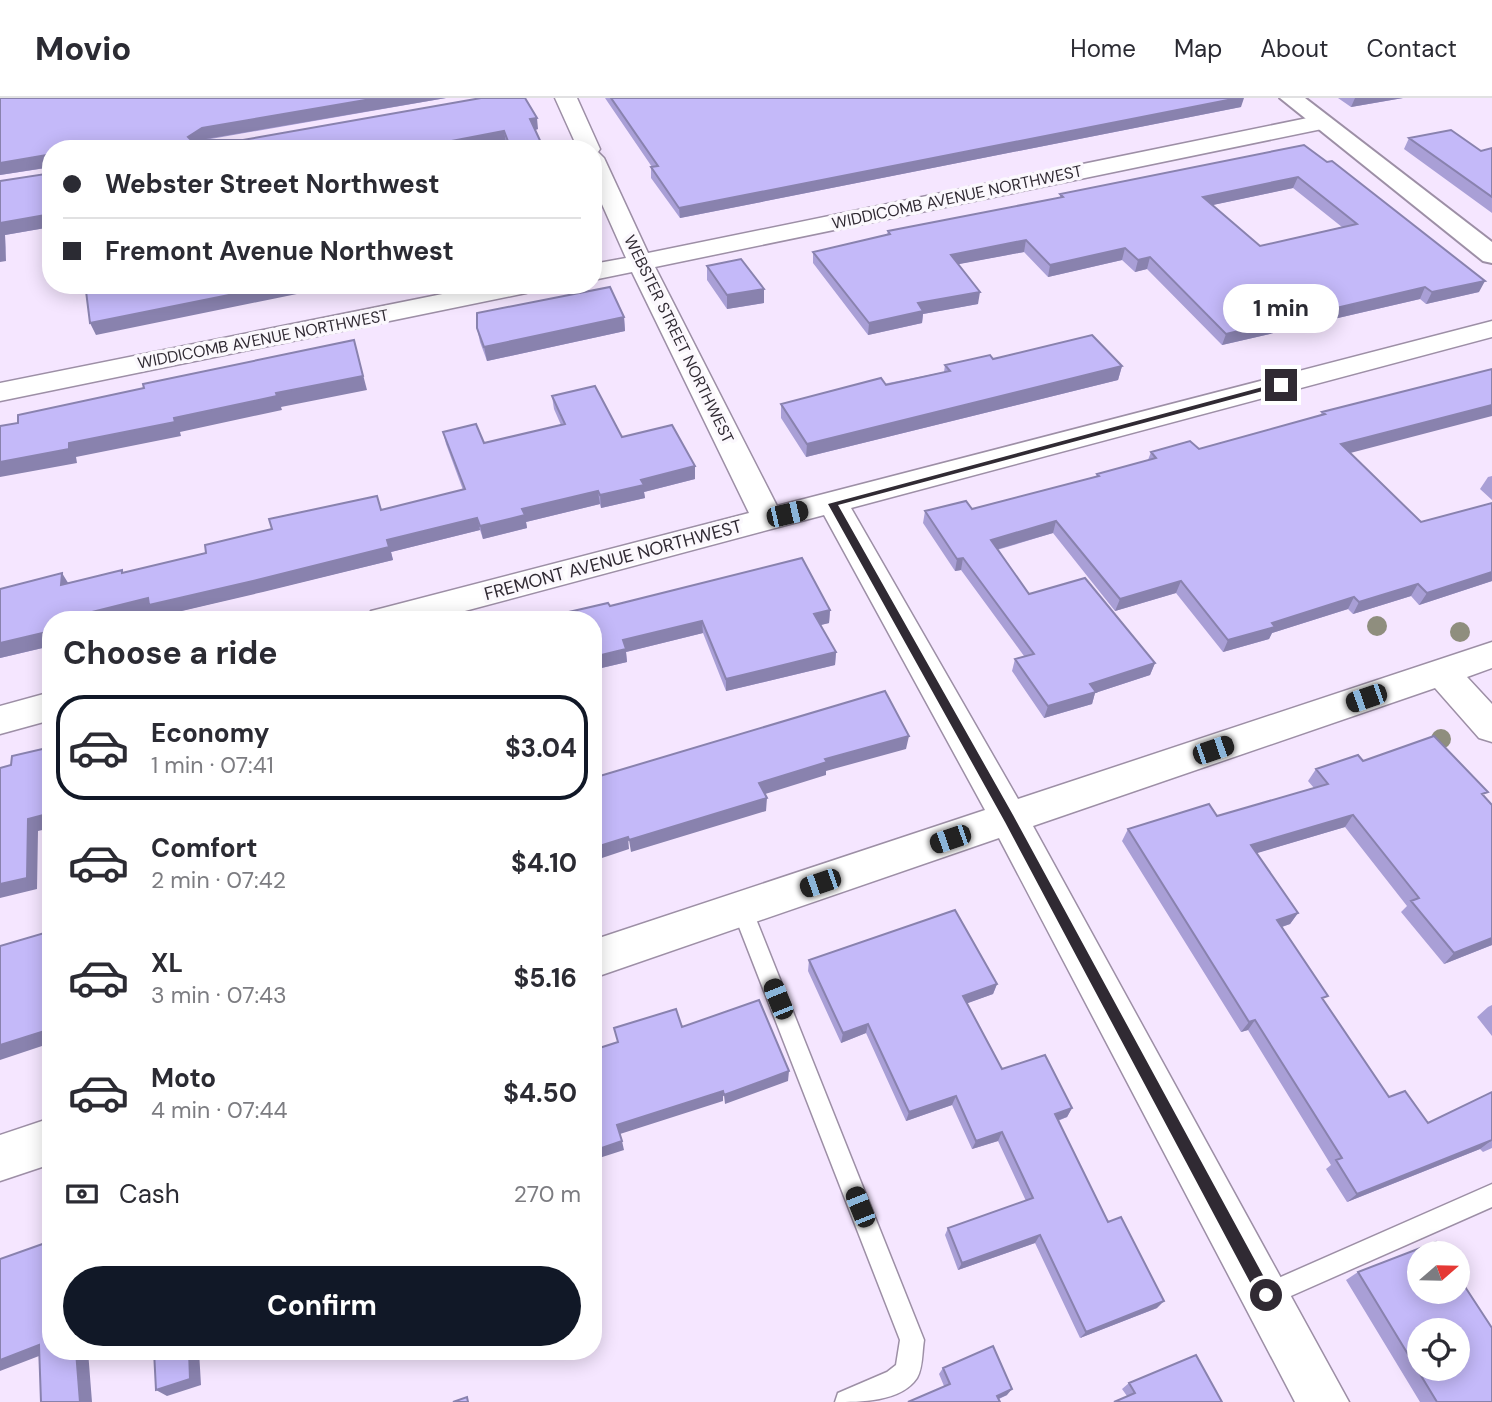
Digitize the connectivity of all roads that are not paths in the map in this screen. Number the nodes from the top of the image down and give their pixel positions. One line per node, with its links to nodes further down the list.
1 (566, 98): 4 (street)
2 (1291, 98): 3 (street)
3 (1322, 122): 6 (street); 7 (street, WIDDICOMB AVENUE NORTHWEST)
4 (585, 140)
5 (602, 178): 7 (street, WEBSTER STREET NORTHWEST)
6 (1492, 255)
7 (640, 262): 8 (street, WIDDICOMB AVENUE NORTHWEST); 13 (street, WEBSTER STREET NORTHWEST)
8 (602, 270)
9 (482, 294): 11 (street, WIDDICOMB AVENUE NORTHWEST)
10 (1492, 329): 12 (street, FREMONT AVENUE NORTHWEST)
11 (0, 392)
12 (833, 504): 13 (street, FREMONT AVENUE NORTHWEST); 20 (street)
13 (768, 519): 14 (street, FREMONT AVENUE NORTHWEST)
14 (417, 611)
15 (1492, 655): 16 (street)
16 (1442, 672): 19 (street); 20 (street)
17 (42, 708): 18 (street)
18 (0, 720)
19 (1492, 728)
20 (1009, 819): 21 (street); 26 (street)
21 (742, 909): 22 (street); 27 (lane)
22 (602, 956)
23 (42, 1144): 24 (street)
24 (0, 1158)
25 (1492, 1195): 26 (lane)
26 (1266, 1295): 28 (street)
27 (848, 1402)
28 (1323, 1402)

